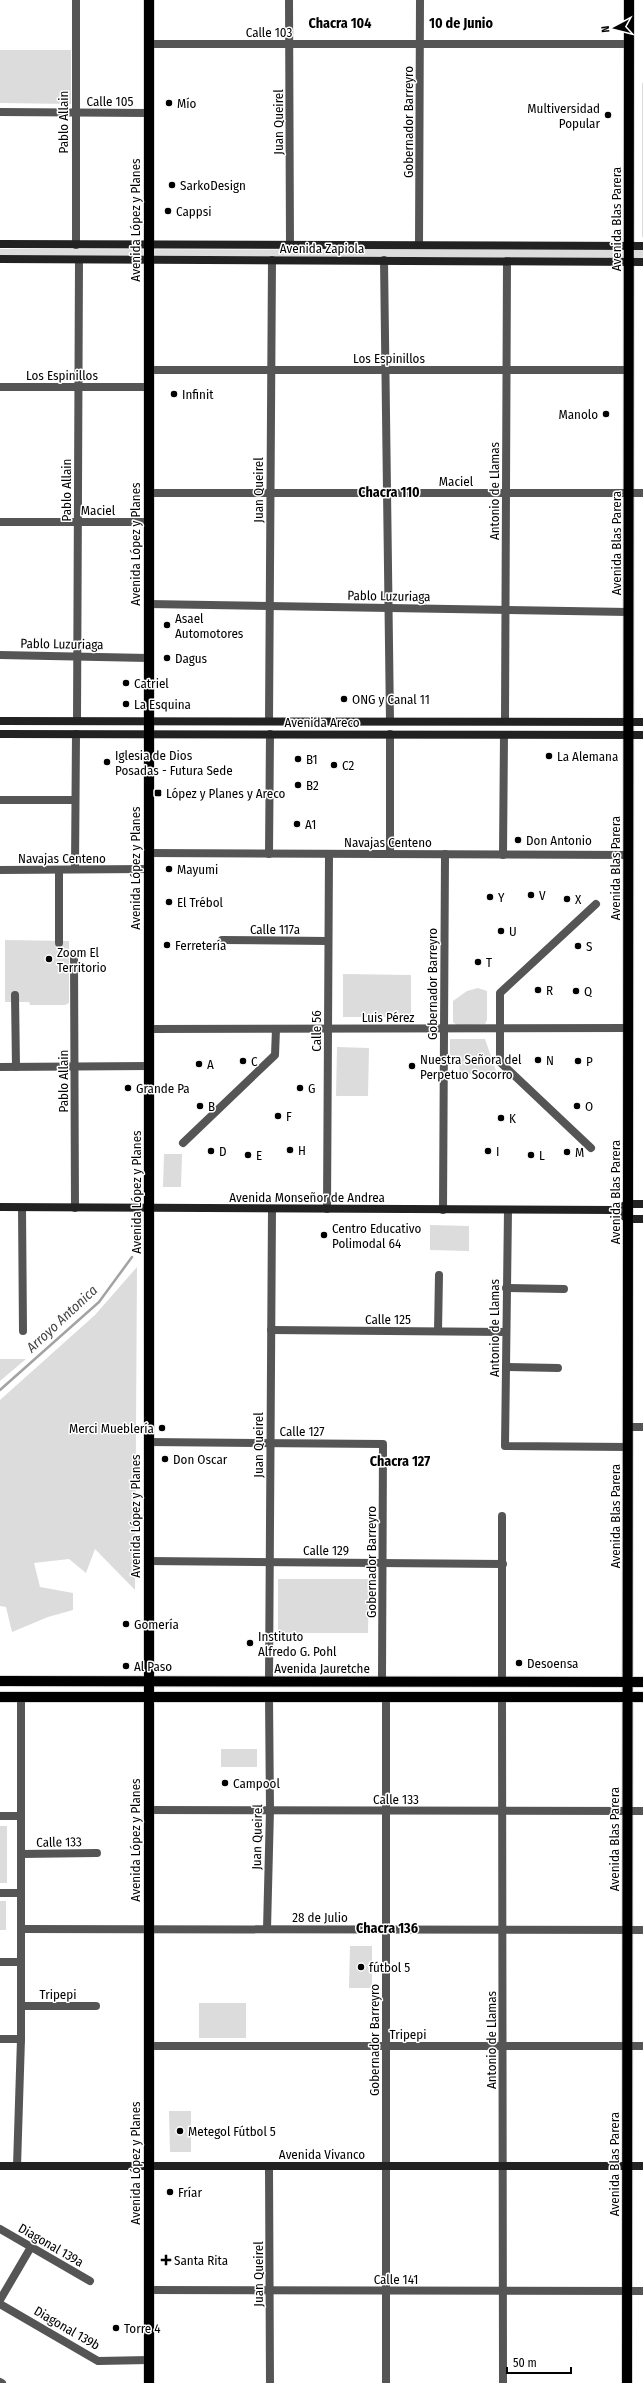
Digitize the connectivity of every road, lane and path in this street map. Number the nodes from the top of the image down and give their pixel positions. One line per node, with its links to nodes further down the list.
1 (76, 0): 11 (street, Pablo Allain)
2 (148, 0): 6 (main road, Avenida López y Planes)
3 (289, 0): 7 (street, Juan Queirel)
4 (420, 0): 8 (street, Gobernador Barreyro)
5 (629, 0): 9 (main road, Avenida Blas Parera)
6 (149, 44): 7 (street, Calle 103); 12 (main road, Avenida López y Planes)
7 (289, 44): 8 (street, Calle 103); 16 (street, Juan Queirel)
8 (420, 44): 9 (street, Calle 103); 17 (street, Gobernador Barreyro)
9 (629, 44): 18 (main road, Avenida Blas Parera)
10 (0, 112): 11 (street, Calle 105)
11 (75, 112): 12 (street, Calle 105); 15 (street, Pablo Allain)
12 (148, 113): 14 (main road, Avenida López y Planes)
13 (0, 244): 15 (main road, Avenida Zapiola)
14 (148, 244): 15 (main road, Avenida Zapiola); 16 (main road, Avenida Zapiola); 22 (main road, Avenida López y Planes)
15 (76, 245)
16 (290, 245): 17 (main road, Avenida Zapiola)
17 (419, 245): 18 (main road, Avenida Zapiola)
18 (629, 246): 19 (main road, Avenida Zapiola); 26 (main road, Avenida Blas Parera)
19 (643, 246)
20 (0, 259): 21 (main road, Avenida Zapiola)
21 (79, 260): 22 (main road, Avenida Zapiola); 34 (street, Pablo Allain)
22 (148, 260): 23 (main road, Avenida Zapiola); 28 (main road, Avenida López y Planes)
23 (272, 260): 24 (main road, Avenida Zapiola); 29 (street, Juan Queirel)
24 (384, 260): 25 (main road, Avenida Zapiola); 30 (street)
25 (507, 261): 26 (main road, Avenida Zapiola); 31 (street, Antonio de Llamas)
26 (629, 262): 27 (main road, Avenida Zapiola); 32 (main road, Avenida Blas Parera)
27 (643, 262)
28 (148, 370): 29 (street, Los Espinillos); 35 (main road, Avenida López y Planes)
29 (271, 370): 30 (street, Los Espinillos); 37 (street, Juan Queirel)
30 (386, 370): 31 (street, Los Espinillos); 38 (street)
31 (506, 370): 32 (street, Los Espinillos); 39 (street, Antonio de Llamas)
32 (629, 370): 40 (main road, Avenida Blas Parera)
33 (0, 387): 34 (street, Los Espinillos)
34 (78, 387): 35 (street, Los Espinillos); 43 (street, Pablo Allain)
35 (148, 387): 36 (main road, Avenida López y Planes)
36 (149, 493): 37 (street, Maciel); 44 (main road, Avenida López y Planes)
37 (270, 493): 38 (street, Maciel); 46 (street, Juan Queirel)
38 (387, 493): 39 (street, Maciel); 47 (street)
39 (506, 493): 40 (street, Maciel); 48 (street, Antonio de Llamas)
40 (629, 493): 41 (street, Maciel); 49 (main road, Avenida Blas Parera)
41 (643, 493)
42 (0, 522): 43 (street, Maciel)
43 (78, 522): 44 (street, Maciel); 51 (street, Pablo Allain)
44 (148, 522): 45 (main road, Avenida López y Planes)
45 (148, 604): 46 (street, Pablo Luzuriaga); 52 (main road, Avenida López y Planes)
46 (270, 606): 47 (street, Pablo Luzuriaga); 56 (street, Juan Queirel)
47 (389, 608): 48 (street, Pablo Luzuriaga); 57 (street)
48 (505, 610): 49 (street, Pablo Luzuriaga); 58 (street, Antonio de Llamas)
49 (628, 612): 59 (main road, Avenida Blas Parera)
50 (0, 655): 51 (street, Pablo Luzuriaga)
51 (77, 657): 52 (street, Pablo Luzuriaga); 54 (street, Pablo Allain)
52 (148, 658): 55 (main road, Avenida López y Planes)
53 (0, 721): 54 (main road, Avenida Areco)
54 (77, 721): 55 (main road, Avenida Areco)
55 (148, 721): 56 (main road, Avenida Areco); 63 (main road, Avenida López y Planes)
56 (269, 721): 57 (main road, Avenida Areco)
57 (390, 721): 58 (main road, Avenida Areco)
58 (505, 721): 59 (main road, Avenida Areco)
59 (628, 722): 60 (main road, Avenida Areco); 66 (main road, Avenida Blas Parera)
60 (643, 722)
61 (0, 734): 62 (main road, Avenida Areco)
62 (76, 734): 63 (main road, Avenida Areco); 70 (street)
63 (148, 734): 64 (main road, Avenida Areco); 71 (main road, Avenida López y Planes)
64 (270, 734): 65 (main road, Avenida Areco); 72 (street)
65 (390, 734): 68 (main road, Avenida Areco); 74 (street)
66 (628, 734): 67 (main road, Avenida Areco); 68 (main road, Avenida Areco); 77 (main road, Avenida Blas Parera)
67 (643, 734)
68 (504, 735): 76 (street)
69 (0, 800): 70 (street)
70 (75, 800): 81 (street)
71 (148, 853): 72 (street, Navajas Centeno); 78 (main road, Avenida López y Planes)
72 (269, 854): 73 (street, Navajas Centeno)
73 (329, 854): 74 (street, Navajas Centeno); 84 (street, Calle 56)
74 (390, 854): 75 (street, Navajas Centeno)
75 (445, 854): 76 (street, Navajas Centeno); 92 (street, Gobernador Barreyro)
76 (503, 855): 77 (street, Navajas Centeno)
77 (628, 855): 88 (main road, Avenida Blas Parera)
78 (148, 869): 81 (street, Navajas Centeno); 89 (main road, Avenida López y Planes)
79 (0, 870): 80 (street, Navajas Centeno)
80 (58, 870): 81 (street, Navajas Centeno); 85 (street)
81 (75, 870)
82 (596, 904): 93 (street)
83 (222, 940): 84 (street, Calle 117a)
84 (328, 941): 91 (street, Calle 56)
85 (59, 943)
86 (74, 955): 97 (street, Pablo Allain)
87 (15, 995): 96 (street)
88 (628, 1028): 93 (street, Luis Pérez); 100 (main road, Avenida Blas Parera)
89 (149, 1029): 90 (street, Luis Pérez); 94 (main road, Avenida López y Planes)
90 (276, 1029): 91 (street, Luis Pérez); 98 (street)
91 (328, 1029): 92 (street, Luis Pérez); 107 (street, Calle 56)
92 (444, 1029): 93 (street, Luis Pérez); 108 (street, Gobernador Barreyro)
93 (500, 1029): 99 (street)
94 (149, 1066): 97 (street); 105 (main road, Avenida López y Planes)
95 (0, 1067): 96 (street)
96 (16, 1067): 97 (street)
97 (74, 1067): 104 (street, Pablo Allain)
98 (183, 1143)
99 (591, 1148)
100 (628, 1204): 101 (main road, Avenida Monseñor de Andrea); 110 (main road, Avenida Monseñor de Andrea); 111 (main road, Avenida Blas Parera)
101 (643, 1204)
102 (0, 1208): 103 (main road, Avenida Monseñor de Andrea)
103 (22, 1208): 104 (main road, Avenida Monseñor de Andrea); 117 (street)
104 (75, 1208): 105 (main road, Avenida Monseñor de Andrea)
105 (149, 1208): 106 (main road, Avenida Monseñor de Andrea); 124 (main road, Avenida López y Planes)
106 (272, 1209): 107 (main road, Avenida Monseñor de Andrea); 116 (street, Juan Queirel)
107 (327, 1209): 108 (main road, Avenida Monseñor de Andrea)
108 (443, 1210): 109 (main road, Avenida Monseñor de Andrea)
109 (508, 1210): 110 (main road, Avenida Monseñor de Andrea); 114 (street, Antonio de Llamas)
110 (614, 1210): 111 (main road)
111 (628, 1219): 112 (main road); 122 (main road, Avenida Blas Parera)
112 (643, 1219)
113 (439, 1275): 118 (street)
114 (506, 1288): 115 (street); 119 (street, Antonio de Llamas)
115 (564, 1289)
116 (271, 1330): 118 (street, Calle 125); 125 (street, Juan Queirel)
117 (23, 1331)
118 (438, 1331): 119 (street, Calle 125)
119 (506, 1332): 120 (street, Antonio de Llamas)
120 (506, 1367): 121 (street); 127 (street, Antonio de Llamas)
121 (558, 1368)
122 (628, 1428): 123 (street); 127 (main road, Avenida Blas Parera)
123 (643, 1428)
124 (148, 1442): 125 (street, Calle 127); 129 (main road, Avenida López y Planes)
125 (270, 1443): 126 (street, Calle 127); 130 (street, Juan Queirel)
126 (384, 1444): 131 (street, Gobernador Barreyro)
127 (628, 1447): 138 (main road, Avenida Blas Parera)
128 (502, 1516): 132 (street)
129 (148, 1561): 130 (street, Calle 129); 134 (main road, Avenida López y Planes)
130 (270, 1562): 131 (street, Calle 129); 135 (street, Juan Queirel)
131 (383, 1563): 132 (street, Calle 129); 136 (street, Gobernador Barreyro)
132 (503, 1564): 137 (street)
133 (0, 1681): 134 (main road, Avenida Jauretche)
134 (148, 1681): 135 (main road, Avenida Jauretche); 142 (main road, Avenida López y Planes)
135 (269, 1681): 136 (main road, Avenida Jauretche)
136 (382, 1682): 137 (main road, Avenida Jauretche)
137 (502, 1682): 138 (main road, Avenida Jauretche)
138 (627, 1682): 139 (main road, Avenida Jauretche); 146 (main road, Avenida Blas Parera)
139 (643, 1682)
140 (0, 1697): 141 (main road)
141 (21, 1697): 142 (main road); 155 (street)
142 (148, 1697): 143 (main road); 148 (main road, Avenida López y Planes)
143 (269, 1697): 144 (main road); 149 (street, Juan Queirel)
144 (386, 1697): 145 (main road); 150 (street, Gobernador Barreyro)
145 (502, 1697): 146 (main road); 151 (street, Antonio de Llamas)
146 (627, 1697): 147 (main road); 152 (main road, Avenida Blas Parera)
147 (643, 1697)
148 (148, 1810): 149 (street, Calle 133); 161 (main road, Avenida López y Planes)
149 (270, 1810): 150 (street, Calle 133); 162 (street, Juan Queirel)
150 (386, 1810): 151 (street, Calle 133); 163 (street, Gobernador Barreyro)
151 (502, 1811): 152 (street, Calle 133); 164 (street, Antonio de Llamas)
152 (627, 1811): 153 (street, Calle 133); 165 (main road, Avenida Blas Parera)
153 (643, 1811)
154 (0, 1816): 155 (street)
155 (21, 1816): 157 (street)
156 (97, 1853): 157 (street, Calle 133)
157 (21, 1854): 159 (street)
158 (0, 1893): 159 (street)
159 (21, 1893): 160 (street)
160 (21, 1929): 161 (street, 28 de Julio); 168 (street)
161 (148, 1929): 162 (street, 28 de Julio); 173 (main road, Avenida López y Planes)
162 (267, 1929): 163 (street, 28 de Julio)
163 (386, 1929): 164 (street, 28 de Julio); 174 (street, Gobernador Barreyro)
164 (502, 1929): 165 (street, 28 de Julio); 175 (street, Antonio de Llamas)
165 (627, 1930): 166 (street, 28 de Julio); 176 (main road, Avenida Blas Parera)
166 (643, 1930)
167 (0, 1962): 168 (street)
168 (21, 1962): 169 (street)
169 (21, 2006): 170 (street, Tripepi); 172 (street)
170 (96, 2006)
171 (0, 2038): 172 (street)
172 (21, 2039): 179 (street)
173 (148, 2046): 174 (street, Tripepi); 180 (main road, Avenida López y Planes)
174 (386, 2046): 175 (street, Tripepi); 182 (street, Gobernador Barreyro)
175 (503, 2046): 176 (street, Tripepi); 183 (street, Antonio de Llamas)
176 (627, 2046): 177 (street, Tripepi); 184 (main road, Avenida Blas Parera)
177 (643, 2046)
178 (0, 2166): 179 (main road, Avenida Vivanco)
179 (17, 2166): 180 (main road, Avenida Vivanco)
180 (148, 2166): 181 (main road, Avenida Vivanco); 189 (main road, Avenida López y Planes)
181 (270, 2166): 182 (main road, Avenida Vivanco); 190 (street, Juan Queirel)
182 (386, 2166): 183 (main road, Avenida Vivanco); 191 (street, Gobernador Barreyro)
183 (503, 2166): 184 (main road, Avenida Vivanco); 192 (street, Antonio de Llamas)
184 (627, 2166): 185 (main road, Avenida Vivanco); 193 (main road, Avenida Blas Parera)
185 (643, 2166)
186 (0, 2229): 187 (street, Diagonal 139a)
187 (30, 2246): 188 (street, Diagonal 139a); 195 (street)
188 (90, 2281)
189 (148, 2290): 190 (street, Calle 141); 197 (main road, Avenida López y Planes)
190 (270, 2290): 191 (street, Calle 141); 199 (street, Juan Queirel)
191 (386, 2291): 192 (street, Calle 141); 200 (street, Gobernador Barreyro)
192 (503, 2291): 193 (street, Calle 141); 201 (street, Antonio de Llamas)
193 (627, 2291): 194 (street, Calle 141); 202 (main road, Avenida Blas Parera)
194 (643, 2291)
195 (0, 2300)
196 (0, 2304): 197 (street, Diagonal 139b)
197 (149, 2360): 198 (main road, Avenida López y Planes)
198 (149, 2383)
199 (270, 2383)
200 (386, 2383)
201 (503, 2383)
202 (627, 2383)

